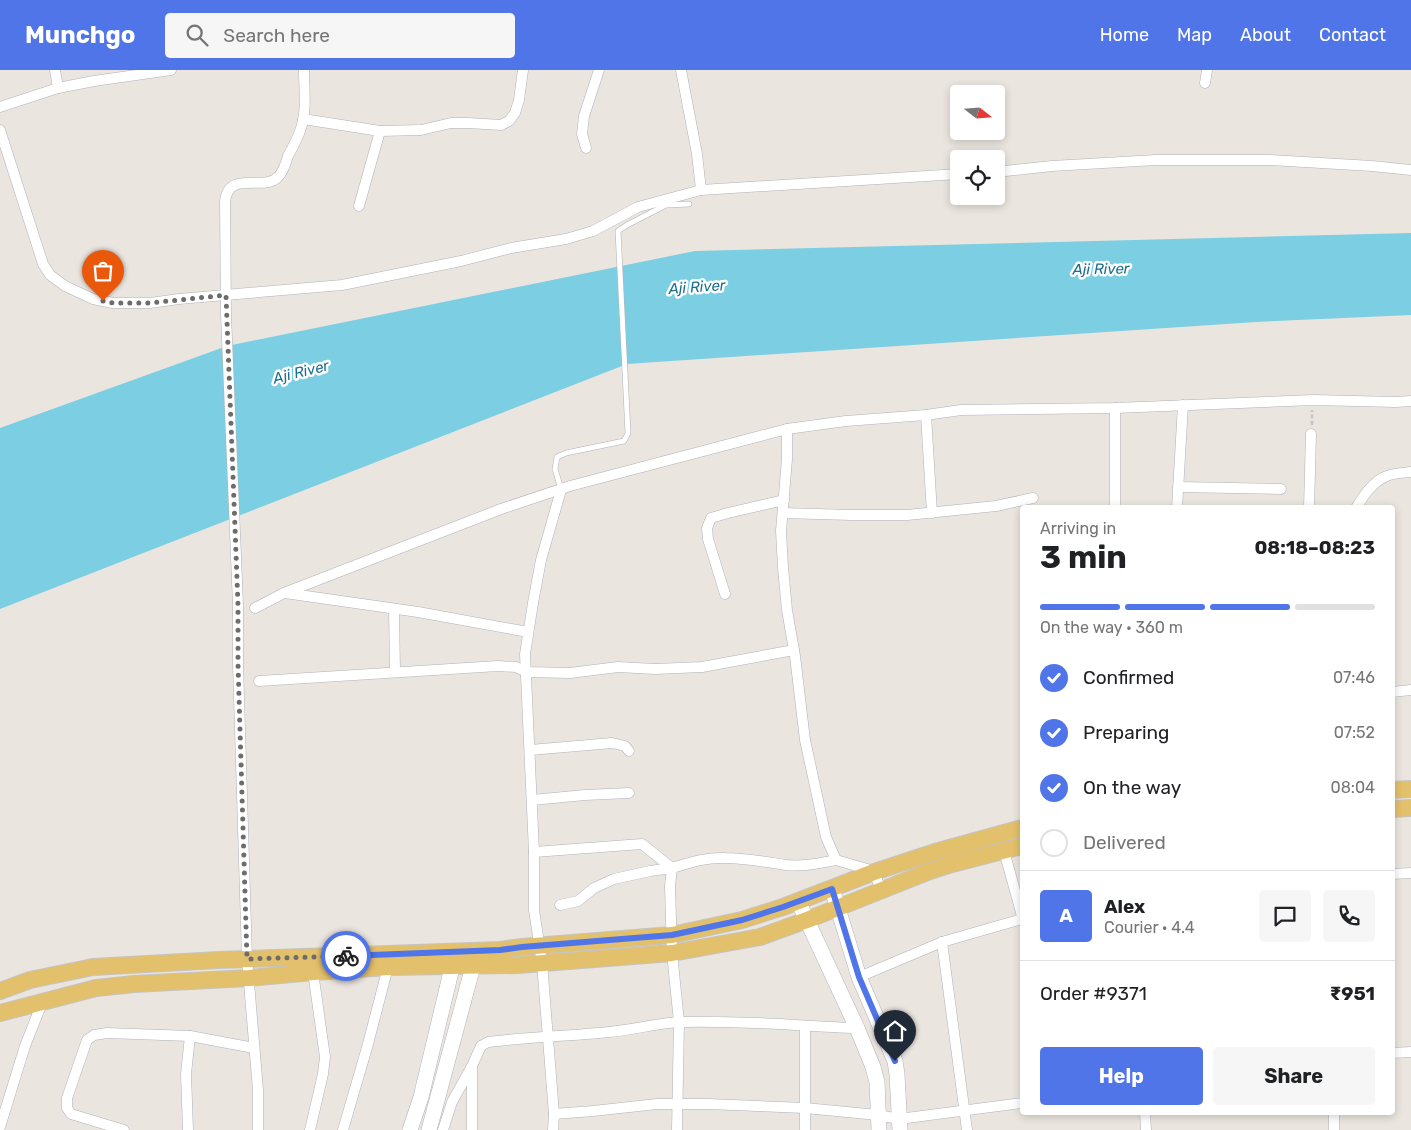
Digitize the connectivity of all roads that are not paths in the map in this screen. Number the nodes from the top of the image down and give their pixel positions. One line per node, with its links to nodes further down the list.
1 (55, 70): 9 (street)
2 (171, 70): 9 (street)
3 (304, 70): 11 (street)
4 (523, 70): 13 (street)
5 (599, 70): 14 (street)
6 (681, 70): 18 (street)
7 (1207, 70): 8 (street)
8 (1205, 83)
9 (58, 88): 10 (street)
10 (0, 107)
11 (303, 119): 13 (street); 21 (street)
12 (0, 130): 21 (street)
13 (380, 131): 20 (street)
14 (586, 148)
15 (1411, 170): 16 (street)
16 (1005, 171)
17 (950, 175): 18 (street)
18 (701, 190): 21 (street)
19 (689, 204): 31 (lane)
20 (358, 206)
21 (226, 295): 81 (street)
22 (1411, 401): 23 (street)
23 (1183, 406): 24 (street); 29 (street)
24 (1115, 408): 25 (street); 34 (street)
25 (926, 415): 26 (street); 39 (street)
26 (787, 429): 31 (street); 33 (street)
27 (1312, 434): 36 (street)
28 (1411, 472): 37 (street)
29 (1178, 487): 30 (street); 35 (street)
30 (1280, 489)
31 (561, 490): 40 (street); 44 (street)
32 (1033, 498): 39 (street)
33 (784, 500): 38 (street); 41 (street)
34 (1114, 505)
35 (1177, 505)
36 (1309, 505)
37 (1358, 505)
38 (783, 513): 39 (street); 45 (street)
39 (932, 513)
40 (284, 593): 42 (street); 43 (street)
41 (725, 594)
42 (255, 608)
43 (394, 609): 44 (street); 46 (street)
44 (528, 632): 47 (street)
45 (794, 650): 47 (street); 63 (street)
46 (396, 672): 47 (street); 48 (street)
47 (526, 672): 51 (street)
48 (259, 681)
49 (1411, 690): 50 (street)
50 (1395, 692)
51 (530, 750): 52 (street); 56 (street)
52 (629, 751)
53 (1411, 789): 54 (main road)
54 (1395, 790)
55 (629, 793): 56 (street)
56 (532, 800): 62 (street)
57 (1411, 808): 58 (main road)
58 (1395, 809)
59 (1020, 829): 65 (main road)
60 (1020, 847): 61 (main road)
61 (1004, 851): 69 (main road); 73 (street)
62 (534, 852): 64 (street); 78 (street)
63 (836, 860): 64 (street); 65 (street)
64 (672, 868): 71 (street); 76 (street)
65 (874, 872): 68 (main road); 69 (street)
66 (1411, 873): 67 (street)
67 (1395, 874)
68 (832, 889): 70 (main road); 72 (street)
69 (881, 890): 72 (main road)
70 (798, 901): 75 (street); 76 (main road)
71 (560, 905)
72 (838, 907): 75 (main road); 86 (street)
73 (1020, 911)
74 (1020, 919): 77 (street)
75 (807, 920): 79 (main road); 93 (street)
76 (672, 935): 78 (main road); 79 (street)
77 (942, 942): 86 (street); 103 (street)
78 (539, 946): 80 (main road); 83 (street)
79 (672, 953): 83 (main road); 91 (street)
80 (475, 958): 82 (main road); 83 (main road); 116 (street)
81 (247, 959): 82 (main road); 87 (street); 88 (main road)
82 (454, 959): 84 (main road); 115 (street)
83 (542, 962): 95 (street)
84 (388, 967): 85 (main road); 114 (street)
85 (313, 972): 87 (main road); 113 (street)
86 (859, 977): 108 (street)
87 (249, 978): 89 (main road); 96 (street)
88 (0, 992)
89 (42, 1002): 90 (main road); 109 (street)
90 (0, 1013)
91 (679, 1022): 92 (street); 95 (street); 101 (street)
92 (805, 1026): 93 (street); 102 (street)
93 (857, 1028): 107 (street)
94 (190, 1036): 96 (street); 110 (street); 111 (street)
95 (548, 1036): 99 (street); 104 (street)
96 (254, 1048): 112 (street)
97 (1411, 1052): 98 (street)
98 (1395, 1053)
99 (472, 1066): 117 (street); 118 (street)
100 (1020, 1103): 103 (street)
101 (676, 1104): 102 (street); 104 (street); 120 (street)
102 (805, 1108): 107 (street); 121 (street)
103 (965, 1111): 108 (street); 122 (street)
104 (554, 1114): 119 (street)
105 (1145, 1115): 123 (street)
106 (1334, 1115): 124 (street)
107 (878, 1122): 108 (street)
108 (899, 1125)
109 (0, 1127)
110 (124, 1130)
111 (188, 1130)
112 (258, 1130)
113 (310, 1130)
114 (342, 1130)
115 (410, 1130)
116 (429, 1130)
117 (442, 1130)
118 (472, 1130)
119 (553, 1130)
120 (677, 1130)
121 (805, 1130)
122 (967, 1130)
123 (1146, 1130)
124 (1334, 1130)

